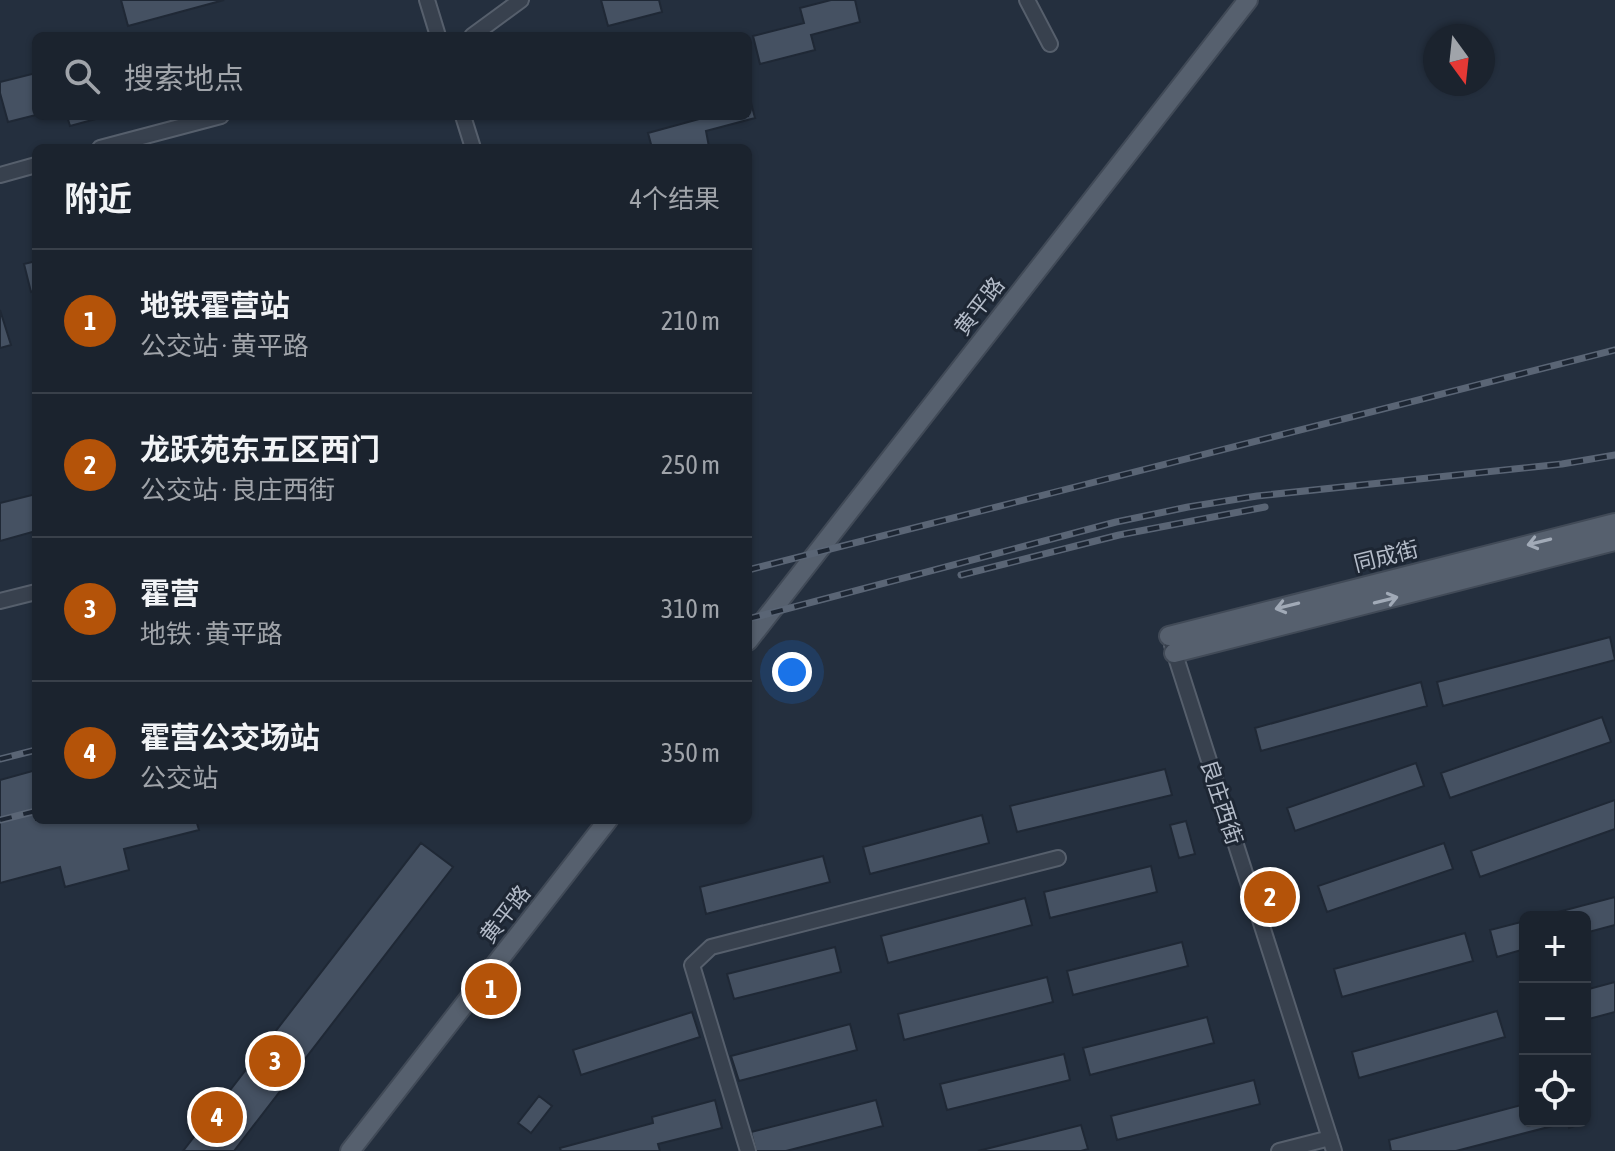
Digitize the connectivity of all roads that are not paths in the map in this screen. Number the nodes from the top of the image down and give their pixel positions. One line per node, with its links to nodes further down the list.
1 (427, 0): 6 (street)
2 (521, 0): 7 (street)
3 (1027, 0): 8 (street)
4 (1235, 0): 19 (main road, 黄平路)
5 (1248, 0): 20 (main road, 黄平路)
6 (437, 32)
7 (477, 32)
8 (1050, 44)
9 (206, 120): 11 (street)
10 (464, 120): 12 (street)
11 (115, 144)
12 (472, 144)
13 (32, 166): 14 (street)
14 (0, 175)
15 (1615, 523): 21 (main road, 同成街, one-way to 21)
16 (1615, 541): 21 (main road, 同成街, one-way to 16)
17 (32, 593): 18 (street)
18 (0, 601)
19 (752, 621)
20 (752, 636)
21 (1172, 645): 25 (street, 良庄西街)
22 (594, 824): 26 (main road, 黄平路)
23 (605, 824): 26 (main road, 黄平路)
24 (1058, 858): 27 (street)
25 (1332, 1145): 28 (street)
26 (350, 1149)
27 (748, 1151)
28 (1279, 1151)

